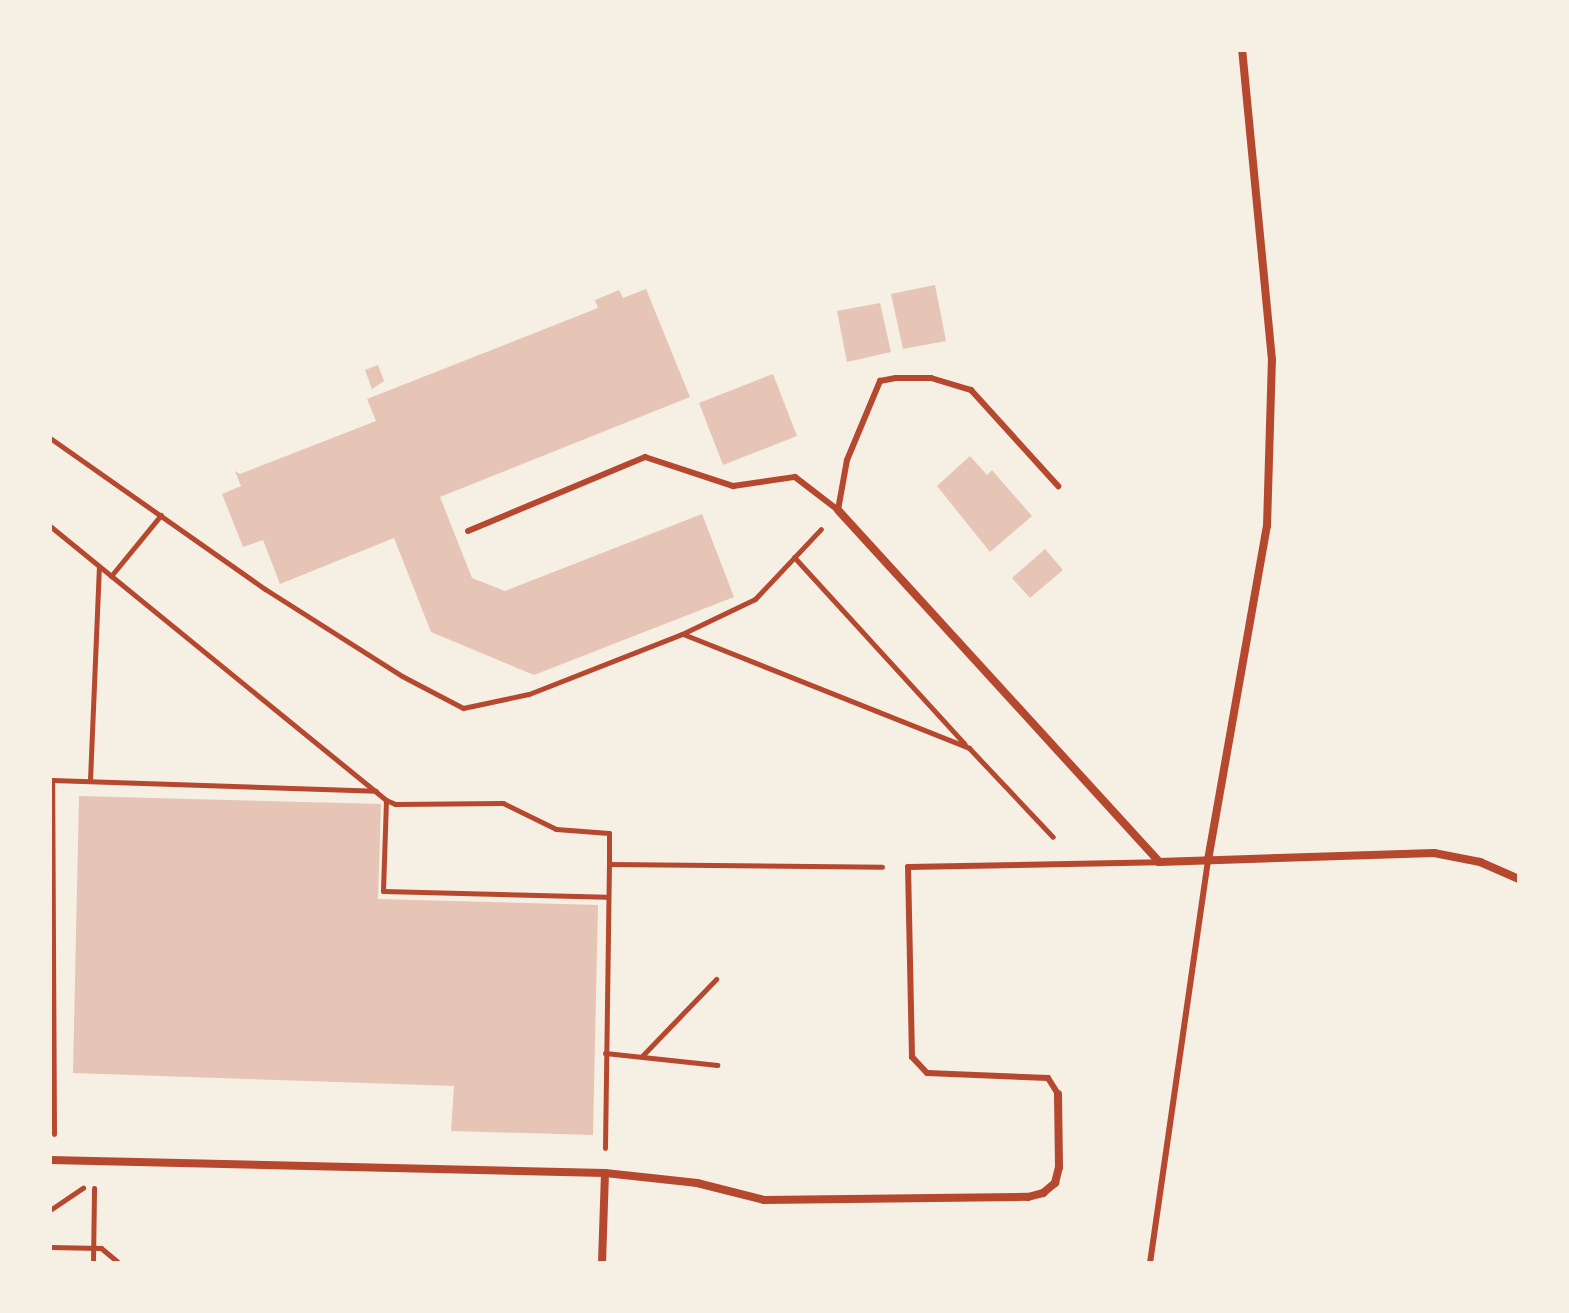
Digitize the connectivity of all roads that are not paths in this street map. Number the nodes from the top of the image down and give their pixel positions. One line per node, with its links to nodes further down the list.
1 (1242, 50): 5 (street)
2 (1058, 486): 3 (lane)
3 (838, 510): 4 (lane); 6 (street)
4 (468, 531)
5 (1208, 860): 6 (street); 7 (street); 12 (lane)
6 (1159, 862): 8 (lane)
7 (1519, 879)
8 (1058, 1094): 10 (street)
9 (50, 1160): 10 (street)
10 (605, 1173): 11 (street)
11 (602, 1263)
12 (1150, 1263)

